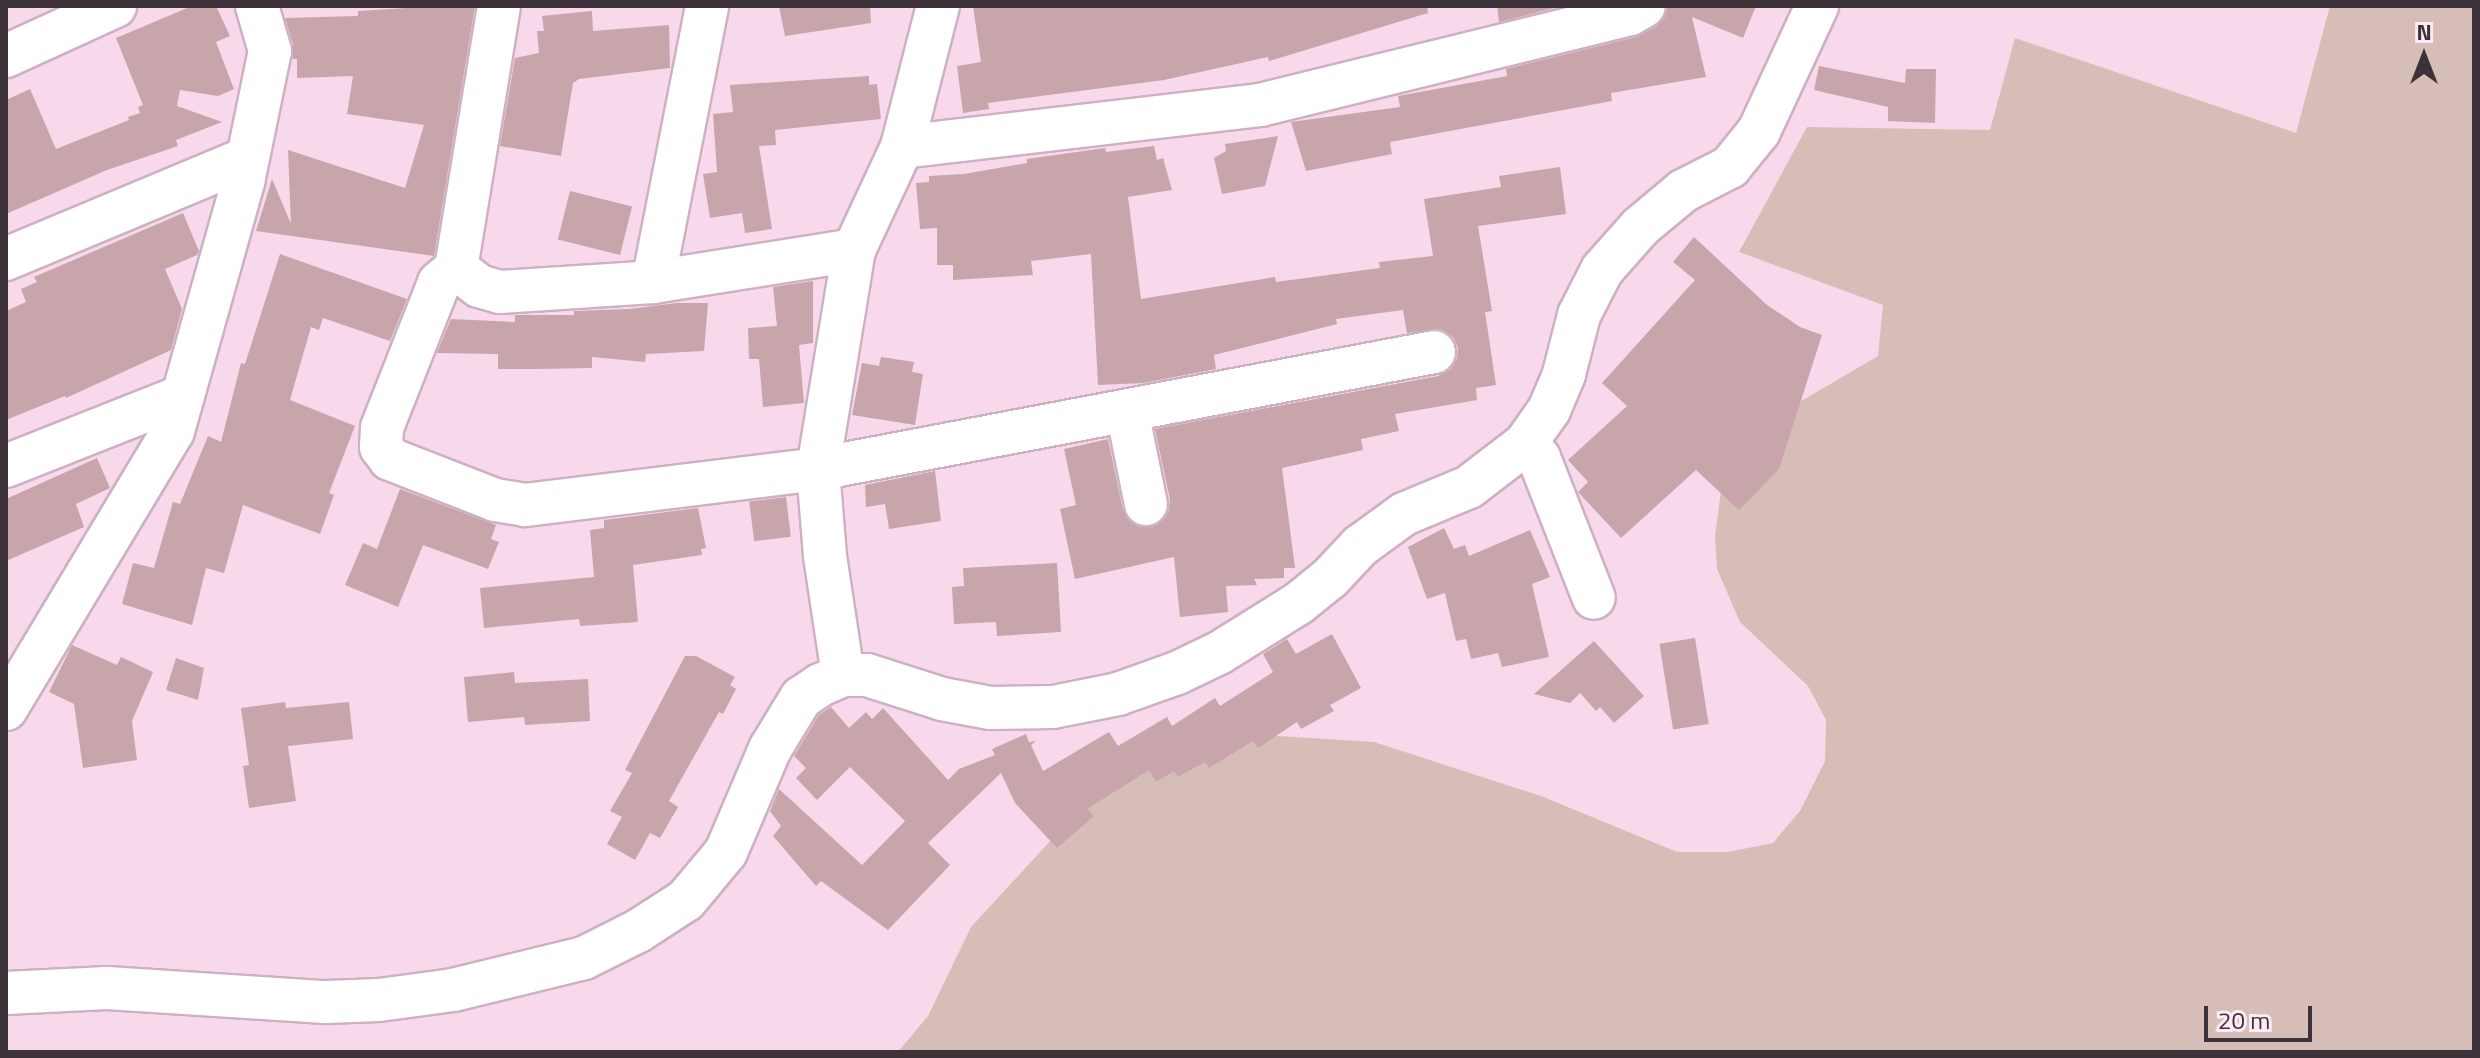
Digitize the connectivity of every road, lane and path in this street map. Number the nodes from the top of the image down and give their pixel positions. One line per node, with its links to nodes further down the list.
1 (115, 6): 8 (street)
2 (257, 6): 10 (street)
3 (499, 6): 13 (street)
4 (707, 6): 14 (street)
5 (938, 6): 9 (street)
6 (1644, 6): 9 (street)
7 (1817, 6): 18 (street)
8 (6, 56)
9 (902, 147): 11 (street)
10 (248, 158): 12 (street); 16 (street)
11 (854, 250): 14 (street); 20 (street)
12 (6, 259)
13 (456, 268): 14 (street); 20 (street)
14 (653, 282)
15 (1434, 352): 17 (street)
16 (183, 396): 19 (street); 24 (street)
17 (1127, 411): 20 (street); 21 (street)
18 (1525, 444): 22 (street); 23 (street)
19 (6, 466)
20 (818, 469): 23 (street)
21 (1146, 504)
22 (1594, 598)
23 (843, 675): 25 (street)
24 (6, 709)
25 (6, 993)

